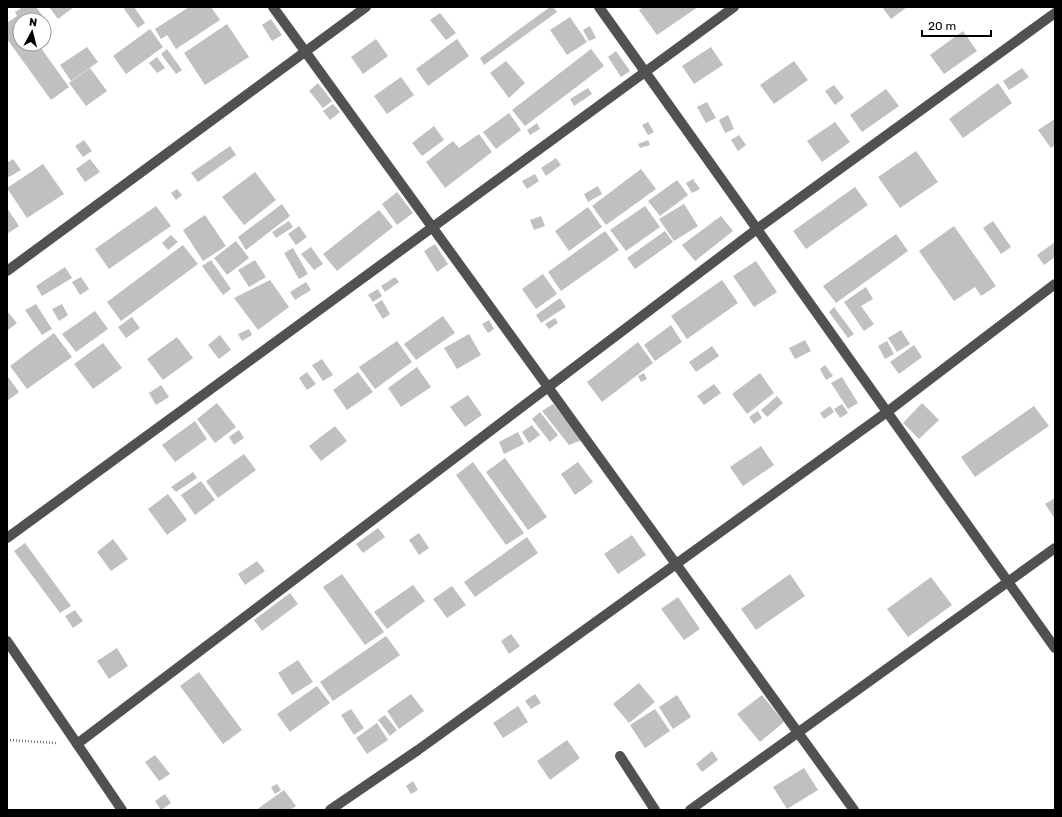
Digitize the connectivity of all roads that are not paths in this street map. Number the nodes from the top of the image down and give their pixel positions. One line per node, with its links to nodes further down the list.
1 (273, 7): 6 (street)
2 (366, 7): 6 (street)
3 (599, 7): 7 (street)
4 (734, 7): 7 (street)
5 (1055, 13): 9 (street)
6 (305, 52): 8 (street); 10 (street)
7 (645, 72): 8 (street); 9 (street)
8 (432, 227): 12 (street); 14 (street)
9 (757, 228): 12 (street); 13 (street)
10 (7, 271)
11 (1055, 284): 13 (street)
12 (548, 387): 16 (street); 21 (street)
13 (887, 412): 16 (street); 17 (street)
14 (7, 538)
15 (1055, 548): 17 (street)
16 (676, 564): 20 (street); 24 (street)
17 (1008, 582): 19 (street); 20 (street)
18 (7, 641): 21 (street)
19 (1055, 648)
20 (798, 732): 26 (street); 27 (street)
21 (77, 744): 23 (street)
22 (620, 756): 25 (street)
23 (122, 810)
24 (330, 810)
25 (655, 810)
26 (690, 810)
27 (854, 810)

